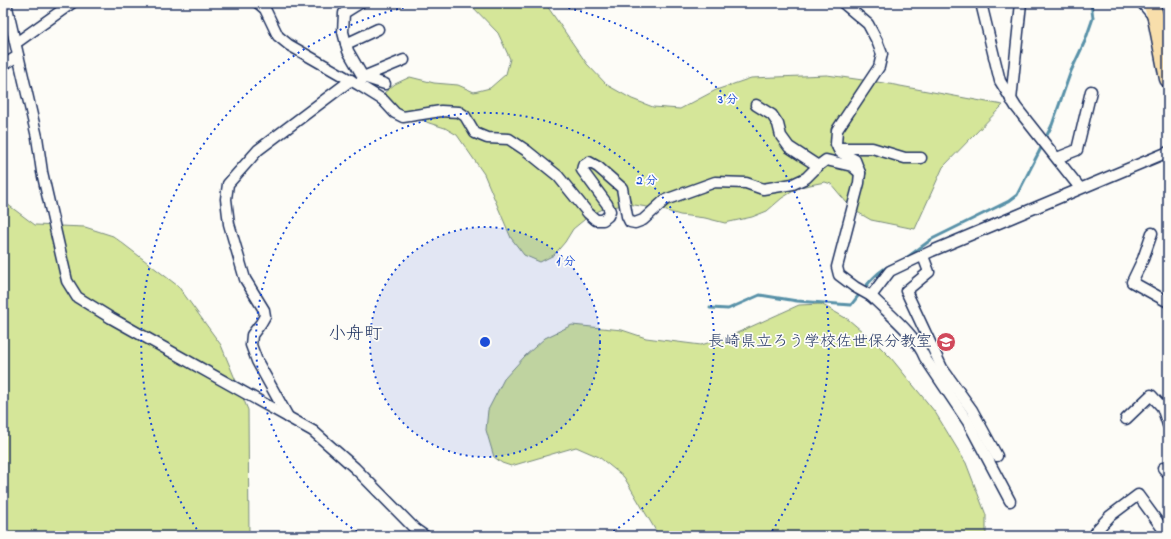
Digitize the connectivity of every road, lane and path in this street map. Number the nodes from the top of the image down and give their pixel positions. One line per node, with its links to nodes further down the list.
1 (6, 3): 13 (street)
2 (72, 3): 13 (street)
3 (258, 3): 19 (street)
4 (360, 3): 14 (street)
5 (843, 3): 24 (street)
6 (981, 3): 22 (street)
7 (1021, 3): 22 (street)
8 (1142, 3): 10 (street)
9 (1151, 3): 10 (highway)
10 (1156, 18): 12 (street); 18 (highway)
11 (378, 29): 14 (street)
12 (1168, 33)
13 (16, 43): 15 (street)
14 (346, 44): 19 (street)
15 (18, 56): 17 (street); 35 (street)
16 (404, 60): 19 (street)
17 (3, 64)
18 (1168, 79)
19 (358, 81): 20 (street); 28 (street); 35 (street)
20 (385, 84)
21 (1092, 98): 27 (street)
22 (1011, 100): 27 (street)
23 (756, 105): 28 (street)
24 (838, 148): 26 (street); 29 (street)
25 (1168, 152): 30 (street)
26 (921, 158)
27 (1057, 158): 30 (street)
28 (818, 166): 29 (street)
29 (860, 173): 33 (street)
30 (1080, 188): 32 (street)
31 (1152, 233): 34 (street)
32 (923, 256): 33 (street); 38 (street)
33 (868, 294): 39 (street)
34 (1168, 302)
35 (288, 417): 41 (street)
36 (1126, 419): 37 (street)
37 (1168, 425)
38 (997, 456)
39 (1010, 501)
40 (1094, 532): 42 (street)
41 (425, 536)
42 (1168, 536)

